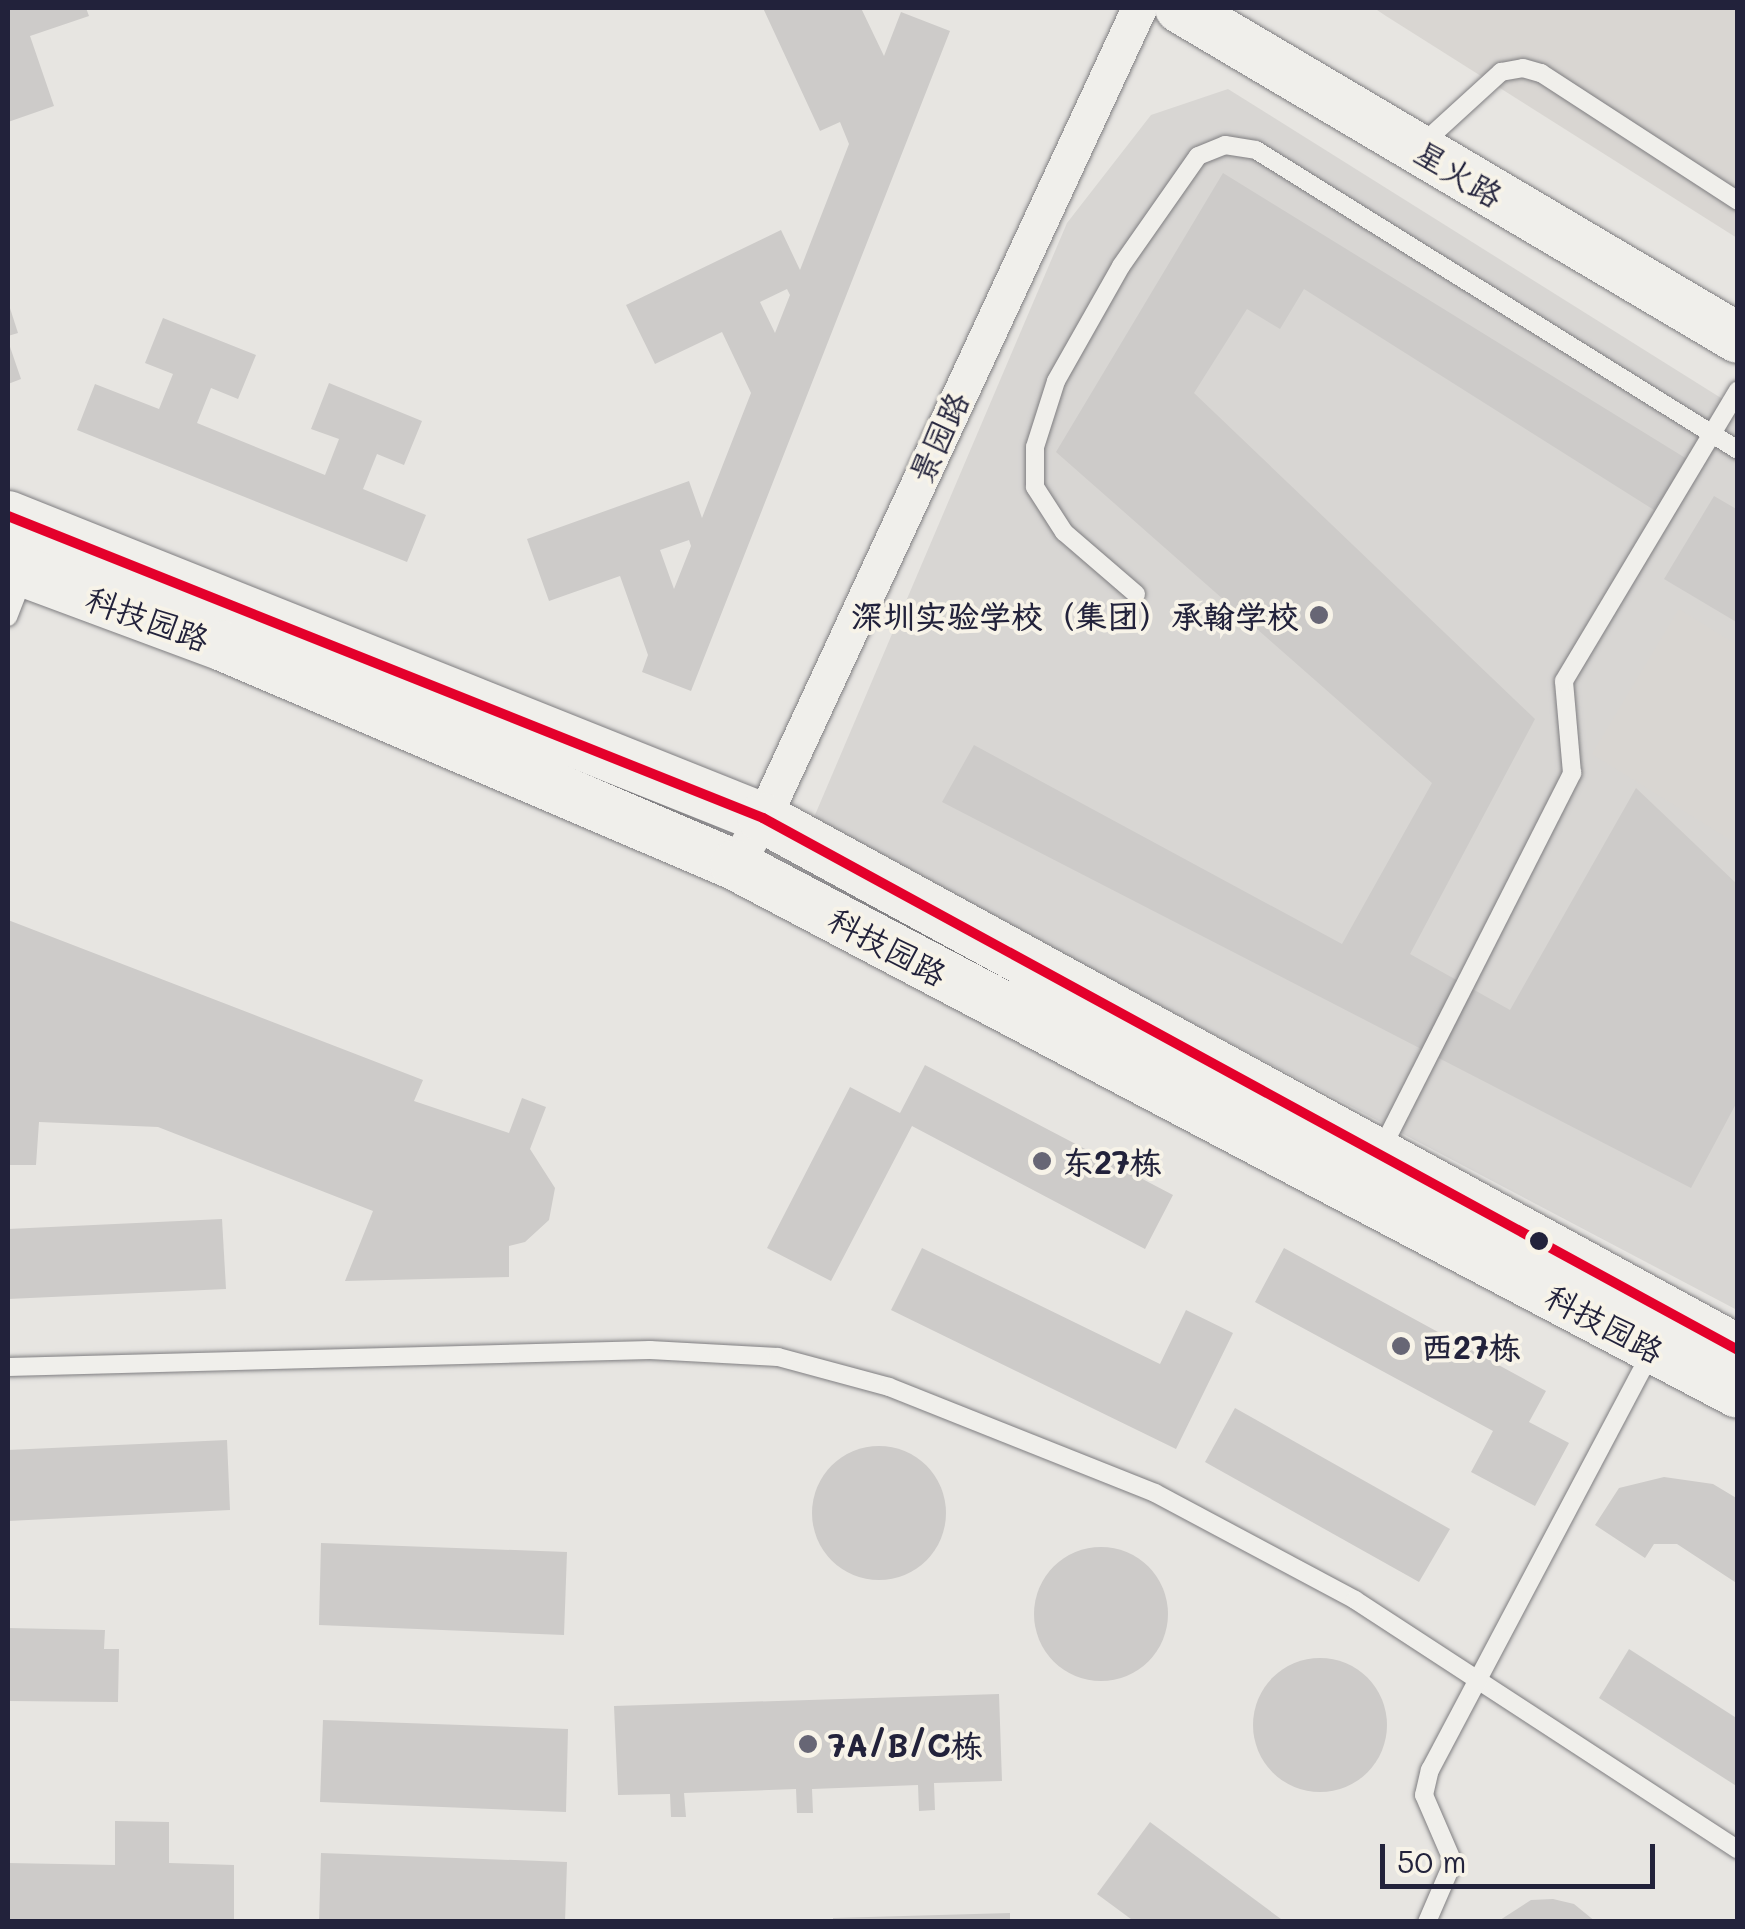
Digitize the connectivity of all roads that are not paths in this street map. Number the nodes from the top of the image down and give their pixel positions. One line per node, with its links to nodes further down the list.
1 (1138, 8): 12 (street, 景园路)
2 (1180, 8): 3 (main road, 星火路)
3 (1417, 148): 4 (lane); 5 (main road, 星火路)
4 (1738, 200)
5 (1738, 338)
6 (1738, 390): 7 (lane)
7 (1712, 433): 8 (lane); 11 (lane); 14 (lane)
8 (1738, 450)
9 (8, 516): 12 (main road, 科技园路)
10 (13, 585): 13 (main road, 科技园路)
11 (1136, 594)
12 (764, 818): 13 (street, 景园路); 14 (main road, 科技园路)
13 (735, 865): 15 (main road, 科技园路)
14 (1380, 1152): 16 (main road, 科技园路)
15 (1653, 1348): 18 (main road, 科技园路); 19 (lane)
16 (1738, 1350)
17 (8, 1368): 19 (lane)
18 (1738, 1392)
19 (1480, 1677): 20 (lane); 21 (lane)
20 (1738, 1850)
21 (1426, 1922)

